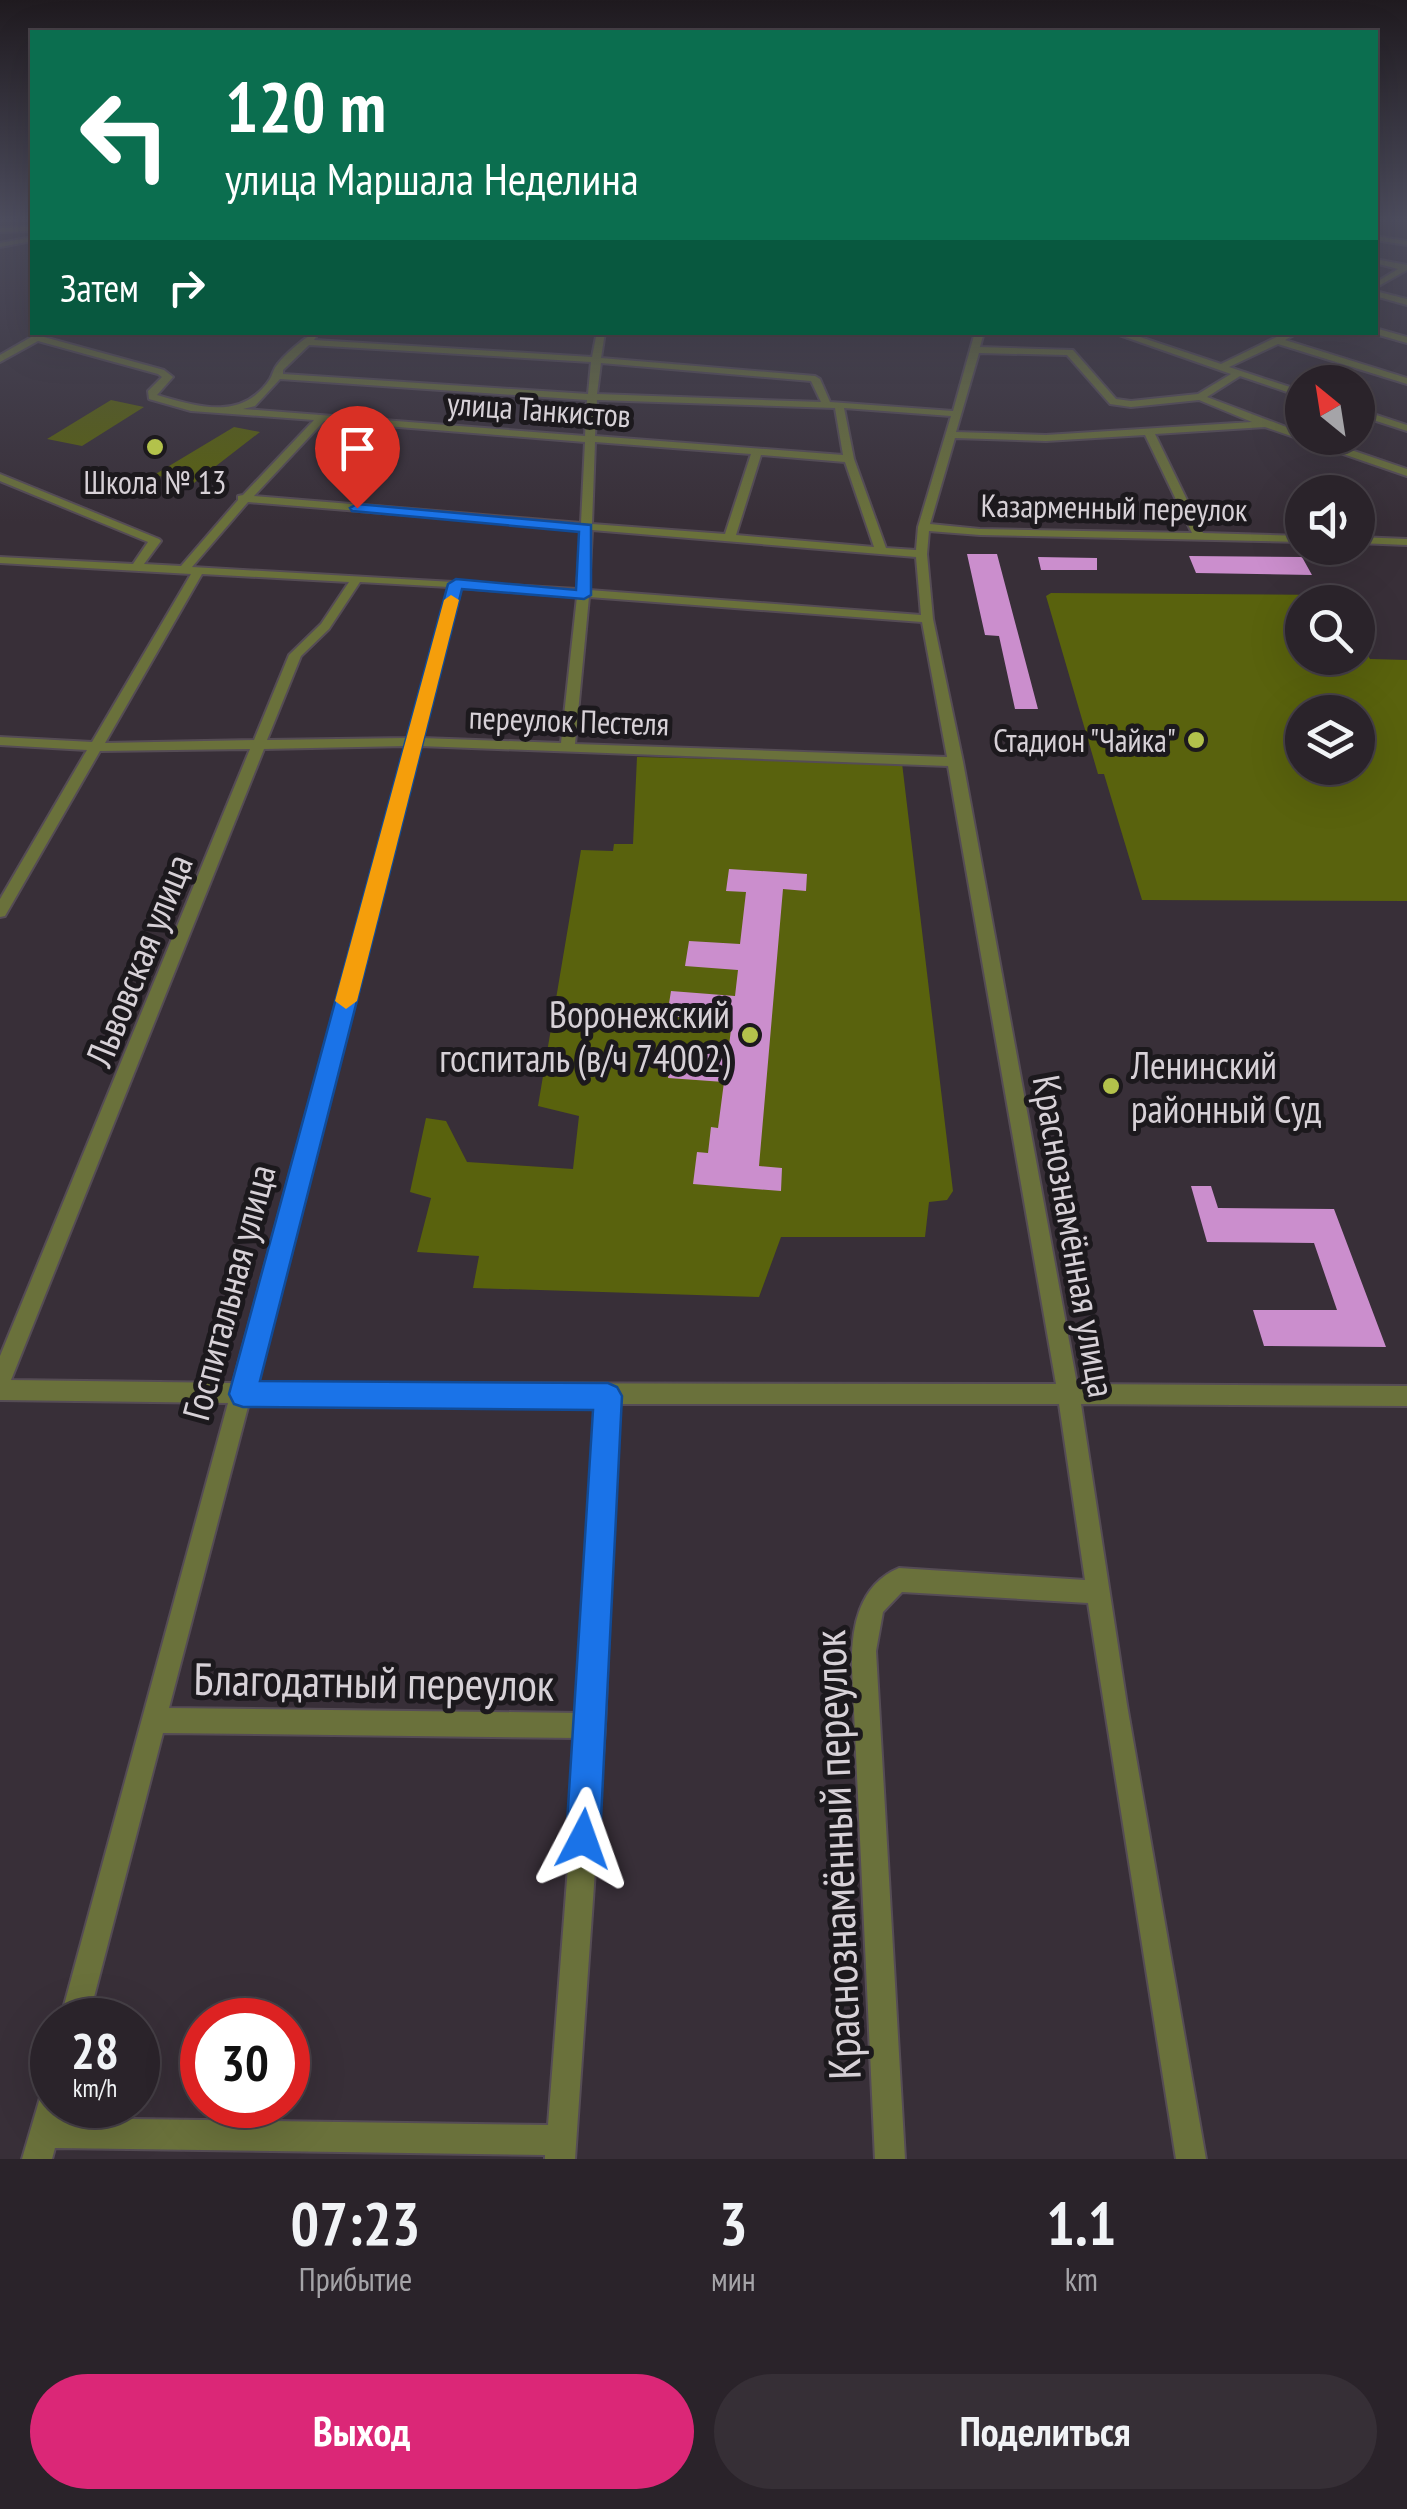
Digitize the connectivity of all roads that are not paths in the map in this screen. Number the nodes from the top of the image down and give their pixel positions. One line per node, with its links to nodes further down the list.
1 (1378, 331): 8 (street)
2 (42, 335): 12 (street); 22 (street, улица Танкистов)
3 (314, 335): 10 (street)
4 (600, 335): 13 (street)
5 (979, 335): 11 (street, Краснознамённая улица)
6 (1124, 335): 14 (street)
7 (1290, 335): 9 (street)
8 (1407, 340)
9 (1279, 341): 14 (street); 17 (street)
10 (306, 342): 13 (street); 16 (street)
11 (975, 350): 20 (street); 23 (street, Краснознамённая улица)
12 (0, 358)
13 (596, 361): 19 (street); 21 (street)
14 (1222, 367): 15 (street)
15 (1238, 372): 18 (street); 20 (street)
16 (278, 376): 19 (street); 22 (street)
17 (1407, 381)
18 (1285, 388)
19 (592, 397): 21 (street); 31 (street)
20 (1200, 397): 26 (street)
21 (833, 405): 23 (street); 34 (street)
22 (230, 408): 24 (street, улица Танкистов)
23 (957, 414): 30 (street, Краснознамённая улица)
24 (321, 418): 31 (street, улица Танкистов); 37 (street)
25 (1375, 418): 27 (street)
26 (1266, 424): 28 (street); 29 (street)
27 (1407, 428)
28 (1285, 430)
29 (1149, 432): 30 (street); 40 (street)
30 (951, 435): 38 (street, Краснознамённая улица)
31 (590, 439): 32 (street, улица Танкистов); 39 (street)
32 (757, 451): 34 (street, улица Танкистов); 42 (street)
33 (1357, 455): 35 (street)
34 (849, 459): 45 (street)
35 (1407, 472)
36 (0, 476): 48 (street)
37 (242, 498): 39 (street); 49 (street)
38 (924, 527): 40 (street, Казарменный переулок); 46 (street, Краснознамённая улица)
39 (586, 528): 42 (street); 52 (street)
40 (1199, 537): 41 (street, Казарменный переулок)
41 (1285, 539)
42 (730, 540): 45 (street)
43 (1375, 541): 44 (street)
44 (1407, 542)
45 (882, 552): 46 (street)
46 (921, 554): 53 (street, Краснознамённая улица)
47 (0, 560): 48 (street)
48 (136, 568): 49 (street)
49 (191, 570): 50 (street); 56 (street)
50 (357, 578): 51 (street); 58 (street, Львовская улица)
51 (456, 584): 52 (street); 55 (street, Госпитальная улица)
52 (584, 595): 53 (street); 57 (street)
53 (927, 619): 59 (street, Краснознамённая улица)
54 (0, 741): 56 (street, переулок Пестеля)
55 (414, 742): 57 (street, переулок Пестеля); 58 (street, переулок Пестеля); 64 (street, Госпитальная улица)
56 (94, 746): 58 (street, переулок Пестеля); 60 (street)
57 (568, 746): 59 (street, переулок Пестеля)
58 (260, 747): 61 (street, Львовская улица)
59 (956, 762): 63 (street, Краснознамённая улица)
60 (0, 912)
61 (0, 1381)
62 (0, 1390): 64 (street)
63 (1068, 1392): 65 (street); 66 (street); 67 (street, Краснознамённая улица)
64 (243, 1394): 65 (street); 68 (street, Госпитальная улица)
65 (608, 1396): 69 (street)
66 (1407, 1396)
67 (1097, 1592): 73 (street, Краснознамённый переулок); 74 (street, Краснознамённая улица)
68 (154, 1720): 69 (street, Благодатный переулок); 70 (street, Госпитальная улица)
69 (592, 1726): 72 (street)
70 (80, 1998)
71 (41, 2146): 72 (street)
72 (560, 2150)
73 (890, 2159)
74 (1191, 2159)

